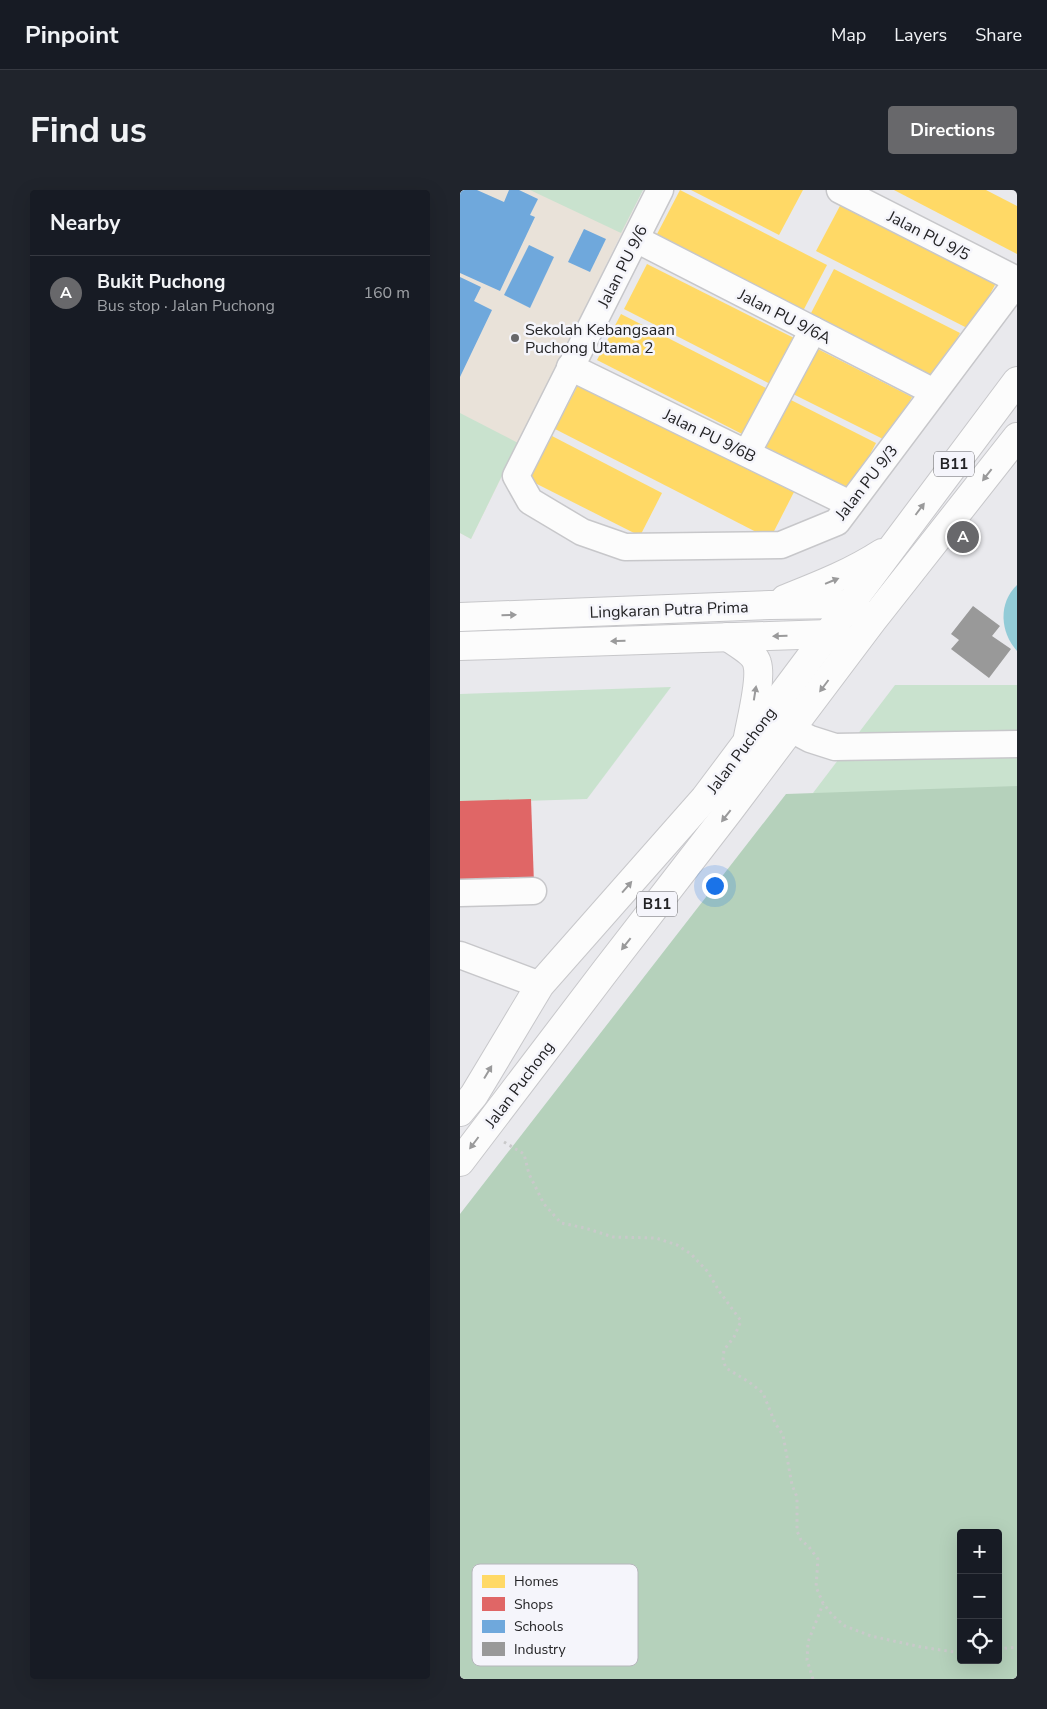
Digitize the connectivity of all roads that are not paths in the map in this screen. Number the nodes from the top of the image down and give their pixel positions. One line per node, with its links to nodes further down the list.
1 (660, 190): 3 (street, Jalan PU 9/6)
2 (840, 190): 4 (street, Jalan PU 9/5)
3 (636, 239): 5 (street, Jalan PU 9/6A); 6 (street, Jalan PU 9/6)
4 (1017, 281): 8 (street, Jalan PU 9/3)
5 (813, 330): 8 (street, Jalan PU 9/6A); 10 (street)
6 (570, 367): 10 (street, Jalan PU 9/6B); 11 (street, Jalan PU 9/6)
7 (1017, 380): 13 (main road, Jalan Puchong / B11, one-way to 7)
8 (934, 392): 12 (street, Jalan PU 9/3)
9 (1017, 437): 17 (main road, Jalan Puchong / B11, one-way to 17)
10 (747, 453): 12 (street, Jalan PU 9/6B)
11 (516, 476): 12 (street, Jalan PU 9/3)
12 (850, 504)
13 (891, 548): 14 (main road, Jalan Puchong / B11); 15 (main road, one-way to 13)
14 (850, 604): 15 (main road, Lingkaran Putra Prima); 17 (main road); 18 (main road, Jalan Puchong / B11)
15 (770, 605): 16 (main road, Lingkaran Putra Prima, one-way to 15)
16 (460, 617)
17 (872, 621): 21 (main road, Jalan Puchong / B11)
18 (829, 634): 19 (main road, Lingkaran Putra Prima, one-way to 19); 21 (main road, Lingkaran Putra Prima); 23 (main road, Jalan Puchong / B11)
19 (728, 637): 20 (main road, Lingkaran Putra Prima, one-way to 20); 23 (main road, one-way to 19)
20 (460, 646)
21 (854, 647): 22 (main road, Jalan Puchong / B11, one-way to 22)
22 (791, 729): 24 (street); 30 (main road, Jalan Puchong / B11, one-way to 30)
23 (747, 741): 28 (main road, Jalan Puchong / B11, one-way to 23)
24 (1017, 744)
25 (533, 891): 26 (street)
26 (460, 893)
27 (461, 956): 28 (street)
28 (540, 985): 29 (main road, Jalan Puchong / B11, one-way to 28)
29 (465, 1104)
30 (460, 1162)

